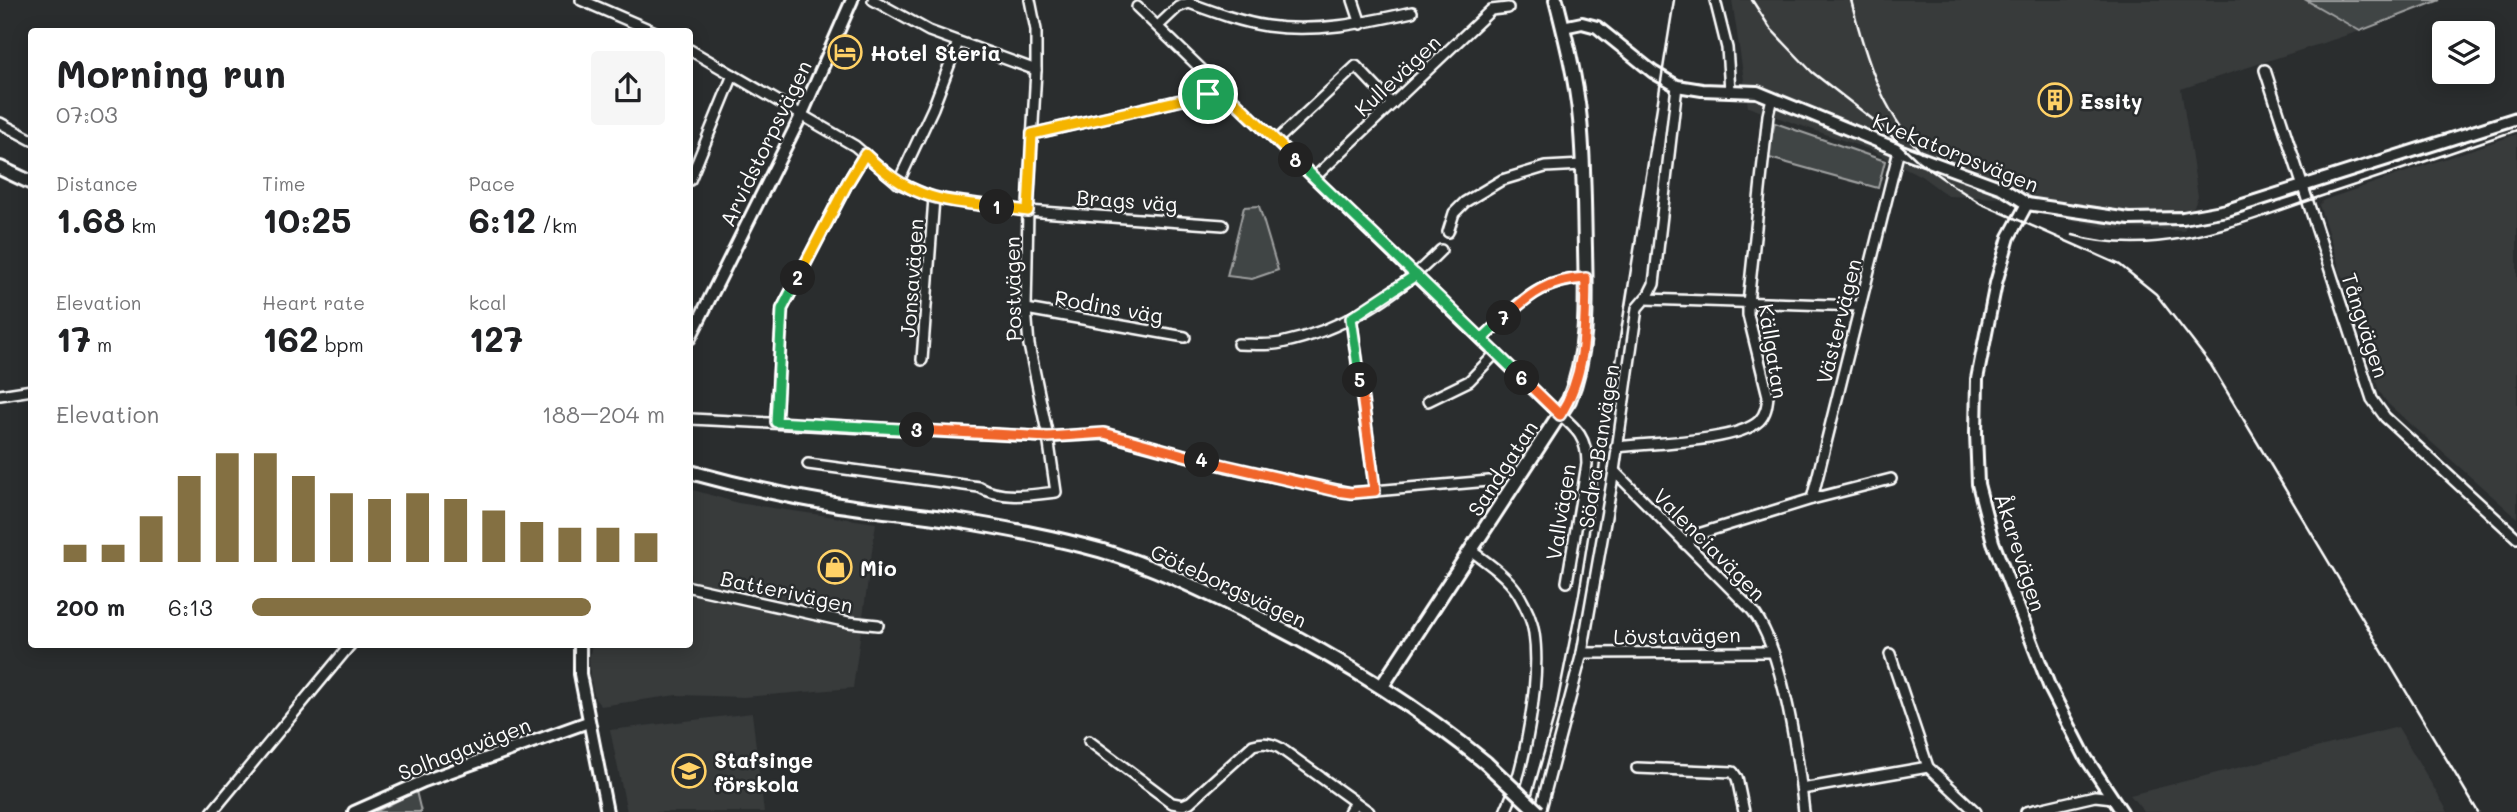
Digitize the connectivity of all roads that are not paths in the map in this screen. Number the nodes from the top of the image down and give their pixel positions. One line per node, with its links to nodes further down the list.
1 (581, 0): 14 (street)
2 (852, 0): 25 (street, Arvidstorpsvägen)
3 (873, 0): 15 (street)
4 (1030, 0): 17 (street, Postvägen)
5 (1353, 0): 11 (street)
6 (1556, 0): 13 (main road, Sandgatan)
7 (1716, 0): 22 (street)
8 (1138, 7): 12 (street, Vallvägen)
9 (1508, 8): 24 (street, Kullevägen)
10 (1412, 12): 11 (street)
11 (1361, 24): 12 (street)
12 (1158, 26): 20 (street, Vallvägen)
13 (1563, 27): 21 (street, Kvekatorpsvägen); 33 (main road, Sandgatan)
14 (646, 28)
15 (958, 42): 17 (street); 38 (street)
16 (693, 52): 19 (street)
17 (1036, 70): 28 (street, Postvägen)
18 (2265, 71): 39 (street, Tångvägen)
19 (733, 75): 25 (street); 35 (street)
20 (1217, 84): 28 (street); 30 (street, Vallvägen)
21 (1677, 86): 22 (street, Kvekatorpsvägen); 48 (street, Södra Banvägen)
22 (1730, 90): 23 (street, Kvekatorpsvägen)
23 (1772, 98): 31 (street, Kvekatorpsvägen); 49 (street, Källgatan)
24 (1392, 104): 30 (street); 36 (street, Kullevägen)
25 (802, 114): 32 (street); 53 (street, Arvidstorpsvägen)
26 (2517, 118): 39 (street, Kvekatorpsvägen)
27 (0, 123): 29 (street)
28 (1032, 134): 42 (street, Postvägen)
29 (28, 139)
30 (1276, 141): 36 (street, Vallvägen)
31 (1899, 150): 41 (street, Kvekatorpsvägen); 50 (street, Västervägen)
32 (865, 154): 38 (street); 64 (street)
33 (1583, 165): 44 (street); 47 (main road, Sandgatan)
34 (0, 168): 37 (main road)
35 (693, 173)
36 (1315, 177): 46 (street, Vallvägen)
37 (28, 181)
38 (898, 183): 40 (street)
39 (2304, 187): 41 (street, Kvekatorpsvägen); 74 (street, Tångvägen)
40 (934, 198): 42 (street); 58 (street, Jonsavägen)
41 (2027, 204): 91 (street, Åkarevägen)
42 (1028, 211): 43 (street, Brags väg); 51 (street, Postvägen)
43 (1223, 225)
44 (1448, 232)
45 (1441, 250): 46 (street)
46 (1416, 275): 52 (street); 55 (street, Vallvägen)
47 (1586, 278): 55 (street); 62 (main road, Sandgatan)
48 (1645, 299): 49 (street); 66 (street, Södra Banvägen)
49 (1748, 303): 50 (street); 66 (street, Källgatan)
50 (1860, 306): 73 (street, Västervägen)
51 (1026, 309): 54 (street, Rodins väg); 65 (street, Postvägen)
52 (1351, 318): 56 (street); 72 (street)
53 (693, 332)
54 (1185, 337)
55 (1482, 339): 57 (street, Vallvägen)
56 (1238, 344)
57 (1496, 353): 61 (street); 62 (street, Vallvägen)
58 (922, 360)
59 (28, 391): 60 (street)
60 (0, 395)
61 (1428, 401)
62 (1560, 415): 76 (main road, Sandgatan); 77 (street, Vallvägen)
63 (693, 419): 64 (street)
64 (776, 422): 65 (street)
65 (1048, 437): 67 (street, Postvägen); 72 (street)
66 (1616, 447): 68 (street, Södra Banvägen)
67 (808, 464)
68 (1614, 471): 75 (street, Valenciavägen); 83 (street, Södra Banvägen)
69 (693, 473): 85 (main road, Göteborgsvägen)
70 (1891, 479): 73 (street)
71 (1489, 481): 72 (street)
72 (1375, 491)
73 (1812, 499): 75 (street)
74 (2517, 538)
75 (1685, 544): 82 (street, Valenciavägen)
76 (1470, 550): 85 (main road, Sandgatan); 98 (street)
77 (1567, 582)
78 (693, 588): 79 (street, Batterivägen)
79 (878, 625)
80 (348, 648): 93 (street)
81 (580, 648): 86 (street)
82 (1773, 652): 83 (street, Lövstavägen); 90 (street, Valenciavägen)
83 (1582, 653): 99 (street, Södra Banvägen)
84 (1890, 654): 88 (street)
85 (1382, 686): 99 (main road, Göteborgsvägen, bridge)
86 (587, 722): 94 (street, Solhagavägen); 95 (street)
87 (1089, 741): 92 (street)
88 (1928, 767): 90 (street); 102 (street)
89 (1637, 768): 100 (street)
90 (1802, 789): 101 (street, Valenciavägen)
91 (2113, 799): 103 (street); 104 (street, Åkarevägen)
92 (1355, 802): 96 (street); 97 (street)
93 (212, 812)
94 (354, 812)
95 (607, 812)
96 (1349, 812)
97 (1368, 812)
98 (1505, 812)
99 (1539, 812)
100 (1744, 812)
101 (1804, 812)
102 (1976, 812)
103 (2026, 812)
104 (2122, 812)

